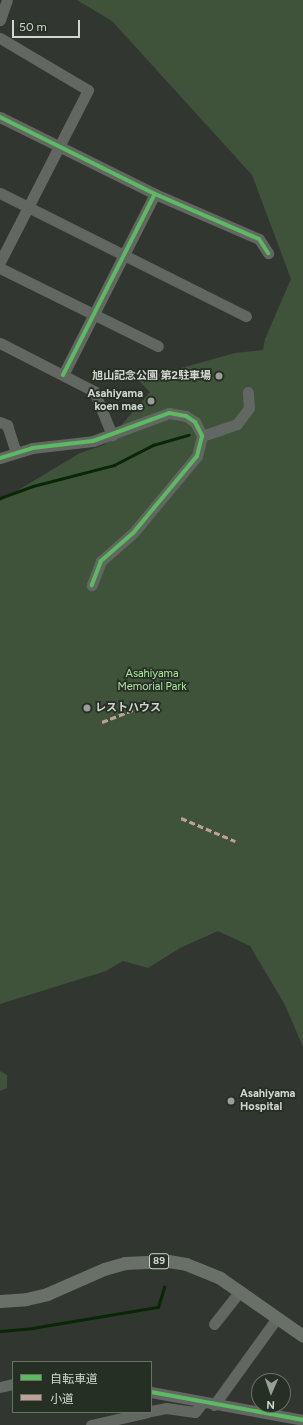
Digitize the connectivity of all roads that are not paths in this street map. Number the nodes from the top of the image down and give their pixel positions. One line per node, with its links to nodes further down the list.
1 (8, 0): 2 (street)
2 (0, 20)
3 (0, 38): 5 (street)
4 (0, 117): 5 (street)
5 (60, 146): 7 (street); 8 (street)
6 (0, 193): 8 (street)
7 (155, 194): 9 (street); 10 (street)
8 (28, 207): 10 (street); 11 (street)
9 (268, 253)
10 (124, 254): 13 (street); 14 (street)
11 (0, 262)
12 (0, 268): 13 (street)
13 (94, 315): 16 (street); 17 (street)
14 (246, 316)
15 (0, 343): 17 (street)
16 (158, 346)
17 (64, 375): 20 (street)
18 (248, 392): 21 (street)
19 (0, 422): 22 (street)
20 (112, 434): 21 (street); 22 (street)
21 (202, 436): 24 (street)
22 (16, 453): 23 (street)
23 (0, 458)
24 (92, 584)
25 (240, 1291): 26 (main road, 89); 27 (main road, 89); 28 (street)
26 (0, 1301)
27 (277, 1318): 29 (main road, 89); 34 (street)
28 (214, 1324)
29 (303, 1336)
30 (12, 1384): 31 (street)
31 (0, 1387)
32 (152, 1392): 33 (street)
33 (202, 1403): 34 (street); 35 (street)
34 (214, 1405): 37 (street)
35 (152, 1412)
36 (145, 1413): 38 (street)
37 (303, 1420)
38 (91, 1425)

